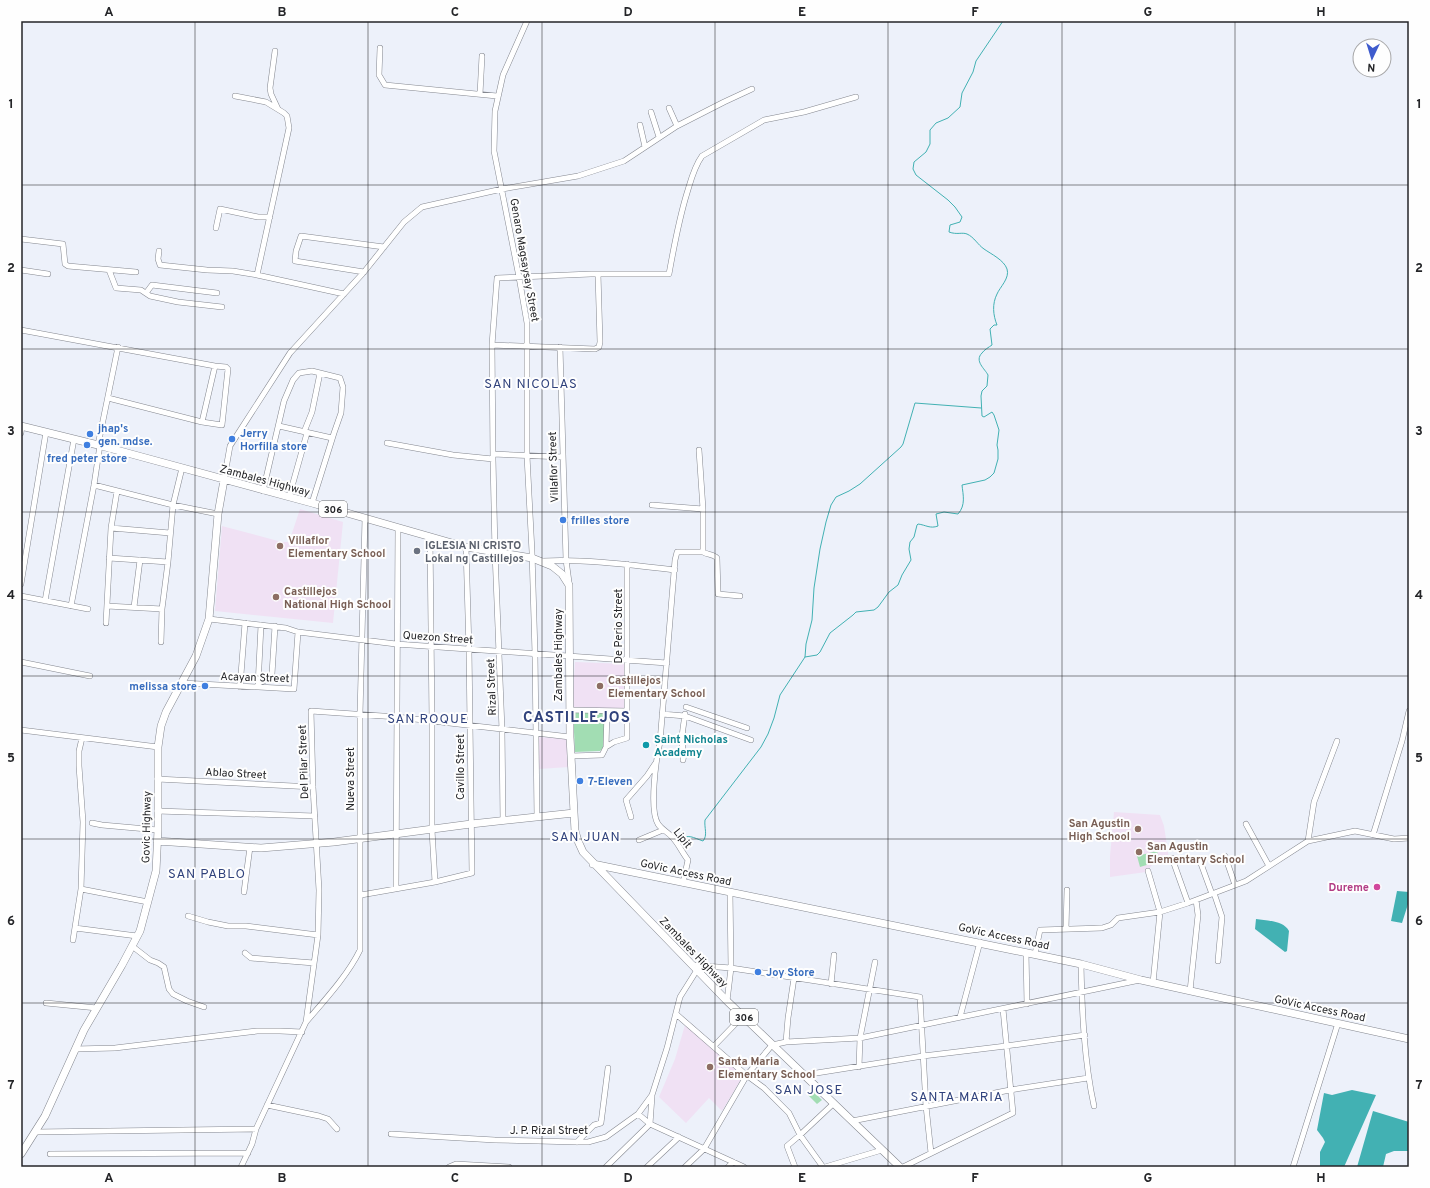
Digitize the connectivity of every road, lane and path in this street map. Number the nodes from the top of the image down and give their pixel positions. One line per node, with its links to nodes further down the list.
1 (527, 21): 8 (street, Genaro Magsaysay Street)
2 (380, 48): 6 (street)
3 (275, 51): 11 (street)
4 (482, 56): 6 (street)
5 (752, 89): 14 (street)
6 (480, 94): 8 (street)
7 (235, 96): 11 (street)
8 (497, 96): 17 (street, Genaro Magsaysay Street)
9 (856, 97): 28 (street)
10 (669, 108): 14 (street)
11 (278, 110): 18 (street)
12 (651, 112): 15 (street)
13 (640, 125): 16 (street)
14 (677, 126): 15 (street)
15 (659, 137): 16 (street)
16 (645, 147): 17 (street)
17 (502, 189): 21 (street); 30 (street, Genaro Magsaysay Street)
18 (270, 217): 19 (street); 29 (street)
19 (216, 228)
20 (21, 239): 24 (street)
21 (384, 247): 26 (street); 26 (street)
22 (159, 251): 29 (street)
23 (21, 270): 27 (street)
24 (109, 270): 25 (street); 31 (street)
25 (136, 272)
26 (364, 272): 33 (street)
27 (48, 274)
28 (598, 274): 30 (street); 39 (street)
29 (257, 275): 33 (street)
30 (520, 277): 36 (street, Rizal Street); 38 (street, Genaro Magsaysay Street)
31 (146, 293): 32 (street); 34 (street)
32 (217, 293)
33 (344, 294): 57 (street)
34 (222, 307)
35 (21, 330): 37 (street)
36 (492, 345): 38 (street); 54 (street, Rizal Street)
37 (118, 347): 40 (street); 42 (street)
38 (527, 347): 39 (street); 53 (street, Genaro Magsaysay Street)
39 (560, 348): 55 (street, Villaflor Street)
40 (215, 366): 43 (street); 43 (street)
41 (320, 373): 44 (street); 47 (street); 48 (street)
42 (108, 398): 43 (street); 51 (street)
43 (202, 422)
44 (279, 426): 47 (street); 59 (street)
45 (21, 428): 46 (main road, Zambales Highway / 306)
46 (46, 432): 49 (main road, Zambales Highway / 306); 83 (street)
47 (305, 432): 48 (street); 61 (street)
48 (332, 438): 62 (street)
49 (74, 439): 51 (main road, Zambales Highway / 306); 87 (street)
50 (386, 443): 54 (street)
51 (99, 445): 56 (main road, Zambales Highway / 306); 58 (street)
52 (699, 450): 65 (street)
53 (527, 456): 54 (street); 55 (street); 76 (street, Genaro Magsaysay Street)
54 (493, 457): 73 (street, Rizal Street)
55 (563, 457): 78 (street, Villaflor Street)
56 (182, 468): 57 (main road, Zambales Highway / 306); 63 (street)
57 (224, 480): 59 (main road, Zambales Highway / 306); 66 (main road, Govic Highway)
58 (94, 485): 60 (street); 88 (street)
59 (263, 490): 61 (main road, Zambales Highway / 306)
60 (117, 491): 63 (street); 68 (street)
61 (289, 497): 62 (main road, Zambales Highway / 306)
62 (312, 503): 67 (main road, Zambales Highway / 306)
63 (173, 505): 66 (street); 70 (street)
64 (652, 505): 65 (street)
65 (703, 509): 74 (street)
66 (218, 514): 93 (main road, Govic Highway)
67 (364, 518): 69 (main road, Zambales Highway / 306); 99 (street, Nueva Street)
68 (111, 528): 70 (street); 75 (street)
69 (398, 528): 71 (main road, Zambales Highway / 306); 101 (street)
70 (170, 533): 80 (street)
71 (430, 537): 72 (main road, Zambales Highway / 306); 102 (street)
72 (466, 547): 73 (main road, Zambales Highway / 306); 103 (street, Cavillo Street)
73 (495, 552): 76 (main road, Zambales Highway / 306); 104 (street, Rizal Street)
74 (703, 552): 82 (street); 86 (street)
75 (109, 558): 77 (street); 89 (street)
76 (532, 558): 79 (main road, Zambales Highway / 306); 105 (street, Genaro Magsaysay Street)
77 (140, 560): 80 (street); 90 (street)
78 (566, 560): 79 (street); 81 (street); 84 (street, Villaflor Street)
79 (543, 561): 84 (main road, Zambales Highway / 306)
80 (168, 562): 92 (street)
81 (628, 564): 82 (street); 107 (street, De Perio Street)
82 (675, 570): 109 (street)
83 (21, 584)
84 (569, 585): 106 (main road, Zambales Highway / 306)
85 (21, 596): 87 (street)
86 (740, 596)
87 (45, 601): 88 (street)
88 (71, 606): 91 (street)
89 (107, 606): 90 (street); 94 (street)
90 (134, 607): 92 (street)
91 (88, 609)
92 (162, 609): 100 (street)
93 (209, 619): 95 (street, Quezon Street); 111 (main road, Govic Highway)
94 (106, 623)
95 (245, 623): 96 (street, Quezon Street); 113 (street)
96 (261, 625): 97 (street, Quezon Street); 112 (street)
97 (275, 626): 98 (street, Quezon Street); 112 (street)
98 (298, 632): 99 (street, Quezon Street); 112 (street, Acayan Street)
99 (362, 640): 101 (street, Quezon Street); 118 (street, Nueva Street)
100 (161, 642)
101 (396, 644): 102 (street, Quezon Street); 121 (street)
102 (431, 647): 103 (street, Quezon Street); 122 (street)
103 (469, 650): 104 (street, Quezon Street); 123 (street, Cavillo Street)
104 (500, 651): 105 (street, Quezon Street); 126 (street, Rizal Street)
105 (535, 654): 106 (street, Quezon Street); 127 (street, Genaro Magsaysay Street)
106 (569, 656): 107 (street, Quezon Street); 114 (main road, Zambales Highway / 306)
107 (628, 660): 109 (street, Quezon Street); 116 (street, De Perio Street)
108 (21, 662): 110 (street)
109 (667, 663): 119 (street)
110 (90, 676)
111 (182, 683): 113 (street, Acayan Street); 134 (main road, Govic Highway)
112 (258, 686): 113 (street, Acayan Street)
113 (240, 687)
114 (569, 710): 115 (street); 128 (main road, Zambales Highway / 306)
115 (607, 711): 116 (street); 135 (street)
116 (627, 711): 135 (street, De Perio Street)
117 (1409, 711): 132 (street)
118 (360, 714): 121 (street, Del Pilar Street); 140 (street, Del Pilar Street); 156 (street, Nueva Street)
119 (662, 714): 120 (street); 138 (street)
120 (685, 716): 124 (street); 130 (street); 137 (street)
121 (397, 717): 122 (street, Del Pilar Street); 153 (street)
122 (432, 721): 123 (street, Del Pilar Street); 151 (street)
123 (470, 726): 126 (street, Del Pilar Street); 148 (street, Cavillo Street)
124 (747, 728)
125 (21, 730): 129 (street)
126 (502, 730): 127 (street, Del Pilar Street); 146 (street, Rizal Street)
127 (536, 734): 128 (street, Del Pilar Street); 144 (street, Genaro Magsaysay Street)
128 (570, 737): 136 (main road, Zambales Highway / 306)
129 (82, 738): 134 (street); 171 (street)
130 (751, 740)
131 (1337, 741): 159 (street)
132 (1402, 741): 133 (street); 154 (street)
133 (1409, 741)
134 (158, 747): 139 (main road, Govic Highway)
135 (606, 747): 136 (street)
136 (571, 756): 142 (main road, Zambales Highway / 306)
137 (683, 760)
138 (656, 762): 145 (street); 152 (street)
139 (157, 779): 140 (street, Ablao Street); 141 (main road, Govic Highway)
140 (313, 787): 143 (street, Del Pilar Street)
141 (157, 812): 143 (street); 150 (main road, Govic Highway)
142 (574, 813): 144 (main road); 165 (main road, Zambales Highway / 306)
143 (315, 816): 160 (street, Del Pilar Street)
144 (537, 817): 146 (main road)
145 (631, 817)
146 (503, 821): 148 (main road)
147 (92, 823): 150 (street)
148 (471, 824): 151 (main road); 168 (street, Cavillo Street)
149 (1246, 824): 166 (street)
150 (158, 830): 158 (main road, Govic Highway)
151 (432, 830): 153 (main road); 168 (street)
152 (663, 830): 157 (street); 169 (street, Lipit)
153 (396, 835): 156 (main road); 172 (street)
154 (1373, 835): 155 (street); 159 (street)
155 (1409, 838)
156 (360, 839): 160 (main road); 177 (street, Nueva Street)
157 (639, 840)
158 (157, 841): 161 (main road); 179 (main road, Govic Highway)
159 (1308, 841): 166 (street)
160 (316, 843): 161 (main road); 185 (street, Del Pilar Street)
161 (250, 847): 174 (street)
162 (1225, 856): 170 (street)
163 (1172, 858): 180 (street)
164 (1200, 861): 176 (street)
165 (592, 864): 169 (main road, GoVic Access Road); 198 (main road, Zambales Highway / 306)
166 (1269, 866): 170 (street)
167 (1148, 871): 181 (street)
168 (435, 882): 172 (street, Cavillo Street)
169 (683, 882): 175 (main road, GoVic Access Road)
170 (1235, 885): 176 (street)
171 (81, 889): 179 (street); 183 (street)
172 (396, 889): 177 (street, Cavillo Street)
173 (1067, 890): 184 (street)
174 (244, 892)
175 (730, 892): 188 (main road, GoVic Access Road); 199 (street)
176 (1213, 893): 178 (street); 194 (street)
177 (361, 894): 216 (street, Nueva Street)
178 (1196, 900): 180 (street); 205 (street)
179 (148, 902): 186 (main road, Govic Highway)
180 (1188, 903): 181 (street)
181 (1160, 912): 184 (street); 202 (street)
182 (188, 916): 185 (street)
183 (75, 928): 186 (street); 187 (street)
184 (1066, 929): 192 (street)
185 (318, 935): 196 (street, Del Pilar Street)
186 (137, 936): 189 (main road, Govic Highway)
187 (73, 940)
188 (980, 942): 190 (main road, GoVic Access Road); 215 (street)
189 (132, 946): 210 (street); 211 (main road, Govic Highway)
190 (1026, 952): 192 (main road, GoVic Access Road); 209 (street)
191 (245, 953): 196 (street)
192 (1034, 954): 197 (main road, GoVic Access Road)
193 (834, 955): 203 (street)
194 (1218, 961)
195 (875, 962): 204 (street)
196 (314, 963): 216 (street, Del Pilar Street)
197 (1082, 964): 201 (main road, GoVic Access Road); 206 (street)
198 (695, 968): 199 (street); 207 (main road, Zambales Highway / 306); 213 (street, J. P. Rizal Street)
199 (731, 968): 200 (street); 207 (street)
200 (794, 978): 203 (street); 223 (street)
201 (1141, 980): 202 (main road, GoVic Access Road); 206 (street)
202 (1153, 983): 205 (main road, GoVic Access Road)
203 (831, 984): 204 (street)
204 (869, 990): 218 (street); 221 (street)
205 (1190, 991): 217 (main road, GoVic Access Road)
206 (1082, 992): 209 (street); 220 (street)
207 (727, 1001): 214 (main road, Zambales Highway / 306)
208 (46, 1003): 211 (street)
209 (1027, 1004): 212 (street)
210 (204, 1007)
211 (97, 1008): 227 (main road, Govic Highway)
212 (1003, 1009): 215 (street); 226 (street)
213 (676, 1014): 225 (street); 235 (street, J. P. Rizal Street)
214 (743, 1016): 224 (main road, Zambales Highway / 306); 225 (street)
215 (960, 1017): 218 (street)
216 (306, 1022): 219 (street)
217 (1338, 1023): 222 (main road, GoVic Access Road); 268 (street)
218 (921, 1026): 221 (street); 228 (street)
219 (302, 1032): 227 (street); 237 (street)
220 (1085, 1034): 226 (street); 233 (street)
221 (860, 1038): 223 (street); 229 (street)
222 (1409, 1038)
223 (786, 1042): 224 (street)
224 (772, 1045): 231 (main road, Zambales Highway / 306); 232 (street)
225 (714, 1046): 232 (street)
226 (1006, 1046): 228 (street); 234 (street)
227 (75, 1049): 245 (main road, Govic Highway)
228 (924, 1056): 229 (street); 238 (street)
229 (859, 1067): 231 (street)
230 (608, 1068): 249 (street)
231 (804, 1075): 236 (main road, Zambales Highway / 306)
232 (747, 1076): 247 (street); 250 (street)
233 (1088, 1078): 234 (street); 239 (street)
234 (1010, 1090): 238 (street); 253 (street)
235 (652, 1095): 240 (street, J. P. Rizal Street); 242 (street)
236 (833, 1104): 241 (main road, Zambales Highway / 306); 247 (street)
237 (267, 1105): 243 (street); 244 (street)
238 (926, 1106): 241 (street); 253 (street)
239 (1094, 1106)
240 (638, 1114): 242 (street); 249 (street, J. P. Rizal Street)
241 (852, 1121): 251 (main road, Zambales Highway / 306)
242 (650, 1124): 248 (street); 260 (street)
243 (256, 1129): 245 (street); 252 (street)
244 (337, 1129)
245 (35, 1132): 254 (main road, Govic Highway)
246 (391, 1134): 249 (street, J. P. Rizal Street)
247 (800, 1135): 265 (street); 266 (street)
248 (678, 1137): 250 (street); 261 (street)
249 (577, 1142)
250 (704, 1148): 256 (street); 262 (street)
251 (882, 1150): 266 (street); 267 (main road, Zambales Highway / 306)
252 (248, 1153): 255 (street); 257 (street)
253 (931, 1153): 267 (street)
254 (21, 1154)
255 (50, 1154)
256 (733, 1162): 263 (street); 264 (street)
257 (241, 1167)
258 (449, 1167): 259 (street)
259 (509, 1167)
260 (606, 1167)
261 (646, 1167)
262 (685, 1167)
263 (728, 1167)
264 (744, 1167)
265 (795, 1167)
266 (824, 1167)
267 (901, 1167)
268 (1293, 1167)

